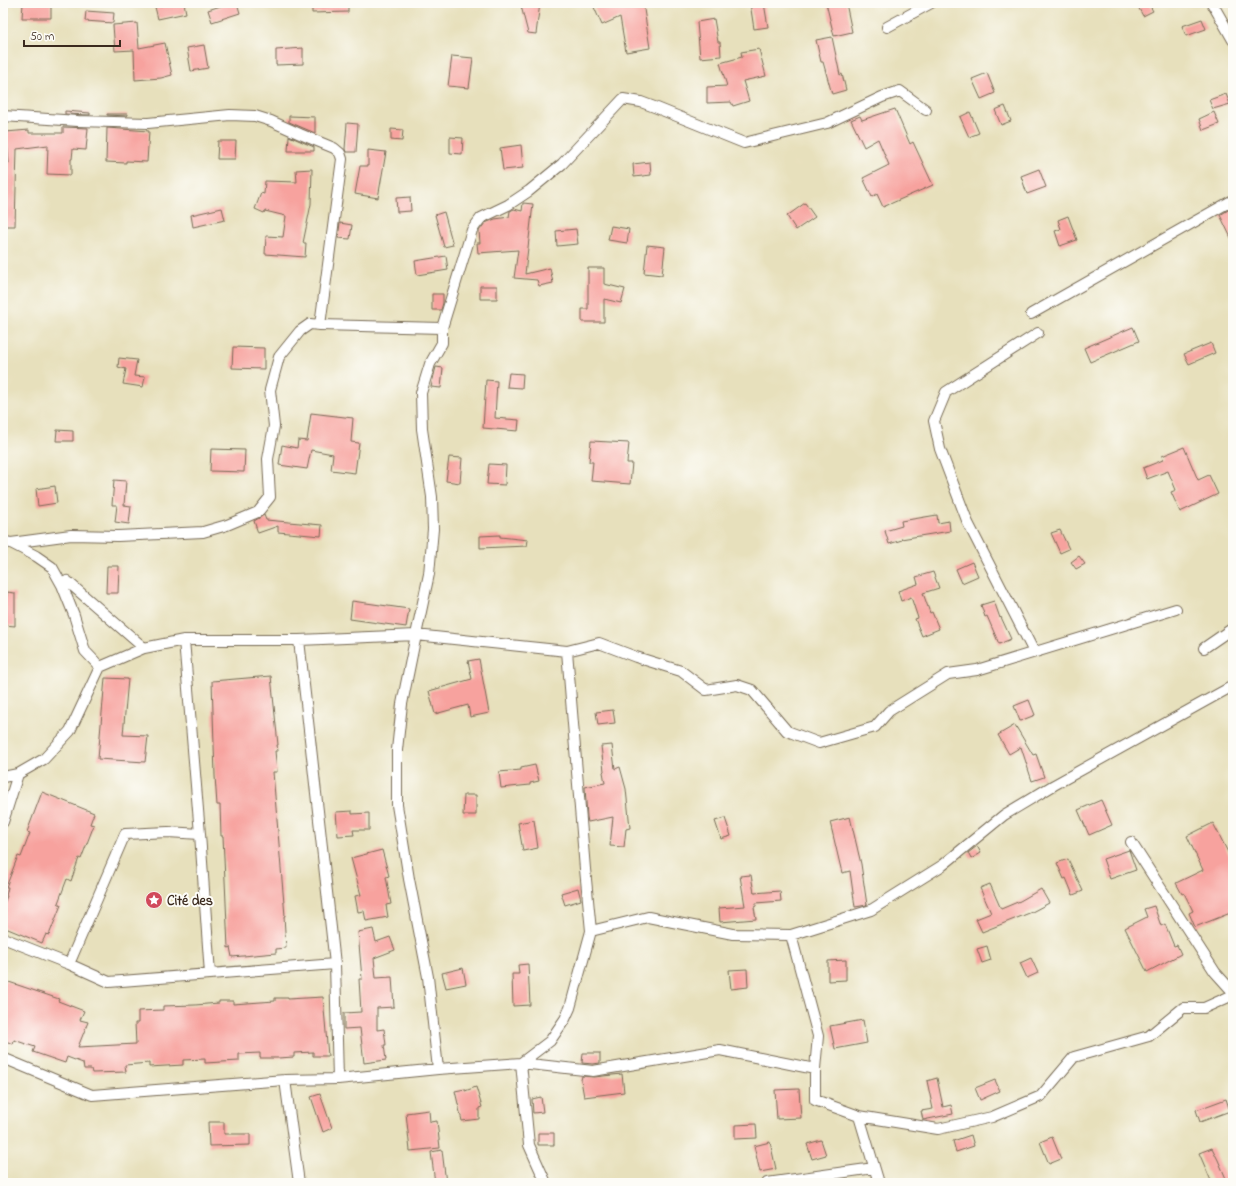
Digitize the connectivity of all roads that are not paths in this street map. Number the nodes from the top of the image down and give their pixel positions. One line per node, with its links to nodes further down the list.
1 (931, 3): 3 (street)
2 (1212, 3): 4 (street)
3 (887, 27)
4 (1233, 40)
5 (926, 110): 10 (street)
6 (3, 116): 9 (street)
7 (1233, 200): 8 (street)
8 (1031, 314)
9 (320, 325): 10 (street); 12 (street)
10 (442, 328): 16 (street)
11 (1038, 333): 22 (street)
12 (7, 542): 13 (street)
13 (62, 585): 19 (street); 23 (street)
14 (1176, 609): 22 (street)
15 (1233, 628): 20 (street)
16 (416, 635): 18 (street); 21 (street); 39 (street)
17 (184, 640): 18 (street); 19 (street); 28 (street)
18 (299, 640): 34 (street)
19 (144, 648): 23 (street)
20 (1204, 648)
21 (567, 652): 22 (street); 30 (street)
22 (1034, 652)
23 (100, 667): 25 (street)
24 (1229, 688): 31 (street)
25 (18, 774): 26 (street); 27 (street)
26 (3, 777)
27 (3, 822)
28 (200, 834): 33 (street); 35 (street)
29 (1131, 842): 36 (street)
30 (591, 931): 31 (street); 38 (street)
31 (791, 935): 40 (street)
32 (3, 938): 33 (street)
33 (69, 964): 35 (street)
34 (334, 964): 35 (street); 41 (street)
35 (210, 974)
36 (1233, 993): 43 (street)
37 (3, 1058): 42 (street)
38 (521, 1063): 39 (street); 40 (street); 46 (street)
39 (438, 1069): 41 (street)
40 (814, 1069): 43 (street)
41 (338, 1079): 42 (street)
42 (285, 1080): 45 (street)
43 (859, 1116): 44 (street)
44 (874, 1168): 47 (street); 48 (street)
45 (298, 1183)
46 (546, 1183)
47 (767, 1183)
48 (879, 1183)

